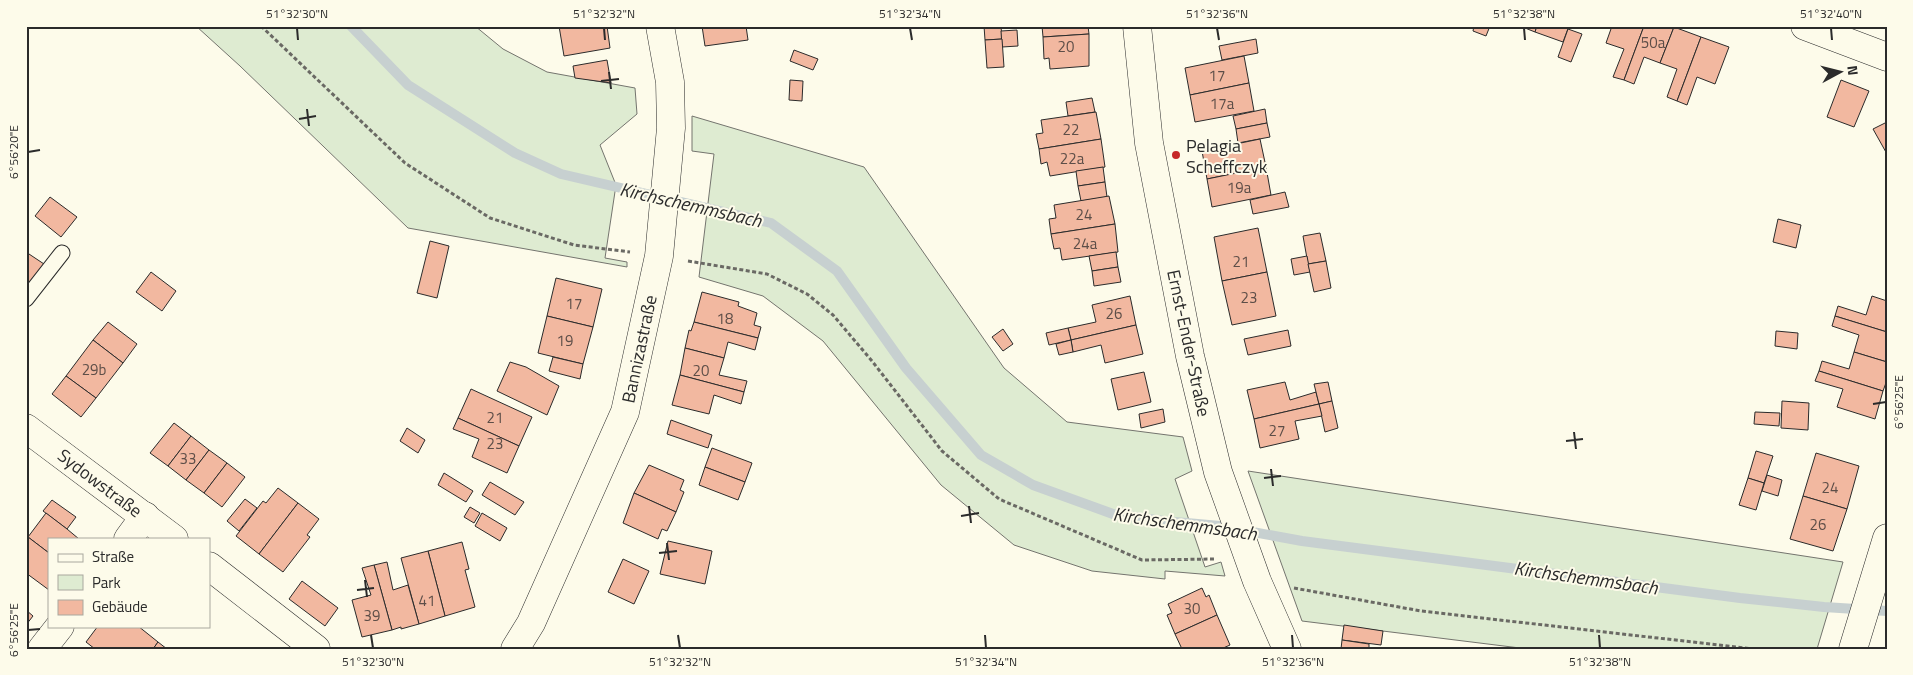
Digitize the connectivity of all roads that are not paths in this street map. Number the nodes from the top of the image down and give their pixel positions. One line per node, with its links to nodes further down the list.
1 (660, 26): 16 (street, Bannizastraße)
2 (1137, 26): 17 (street, Ernst-Ender-Straße)
3 (1805, 26): 4 (street)
4 (1887, 57)
5 (62, 253): 6 (lane)
6 (26, 299)
7 (26, 428): 8 (street, Sydowstraße)
8 (145, 516): 9 (street); 10 (street, Sydowstraße)
9 (129, 538)
10 (173, 538)
11 (1887, 538): 18 (street)
12 (210, 567): 15 (street)
13 (58, 628): 14 (street)
14 (42, 649)
15 (316, 649)
16 (515, 649)
17 (1287, 649)
18 (1853, 649)

